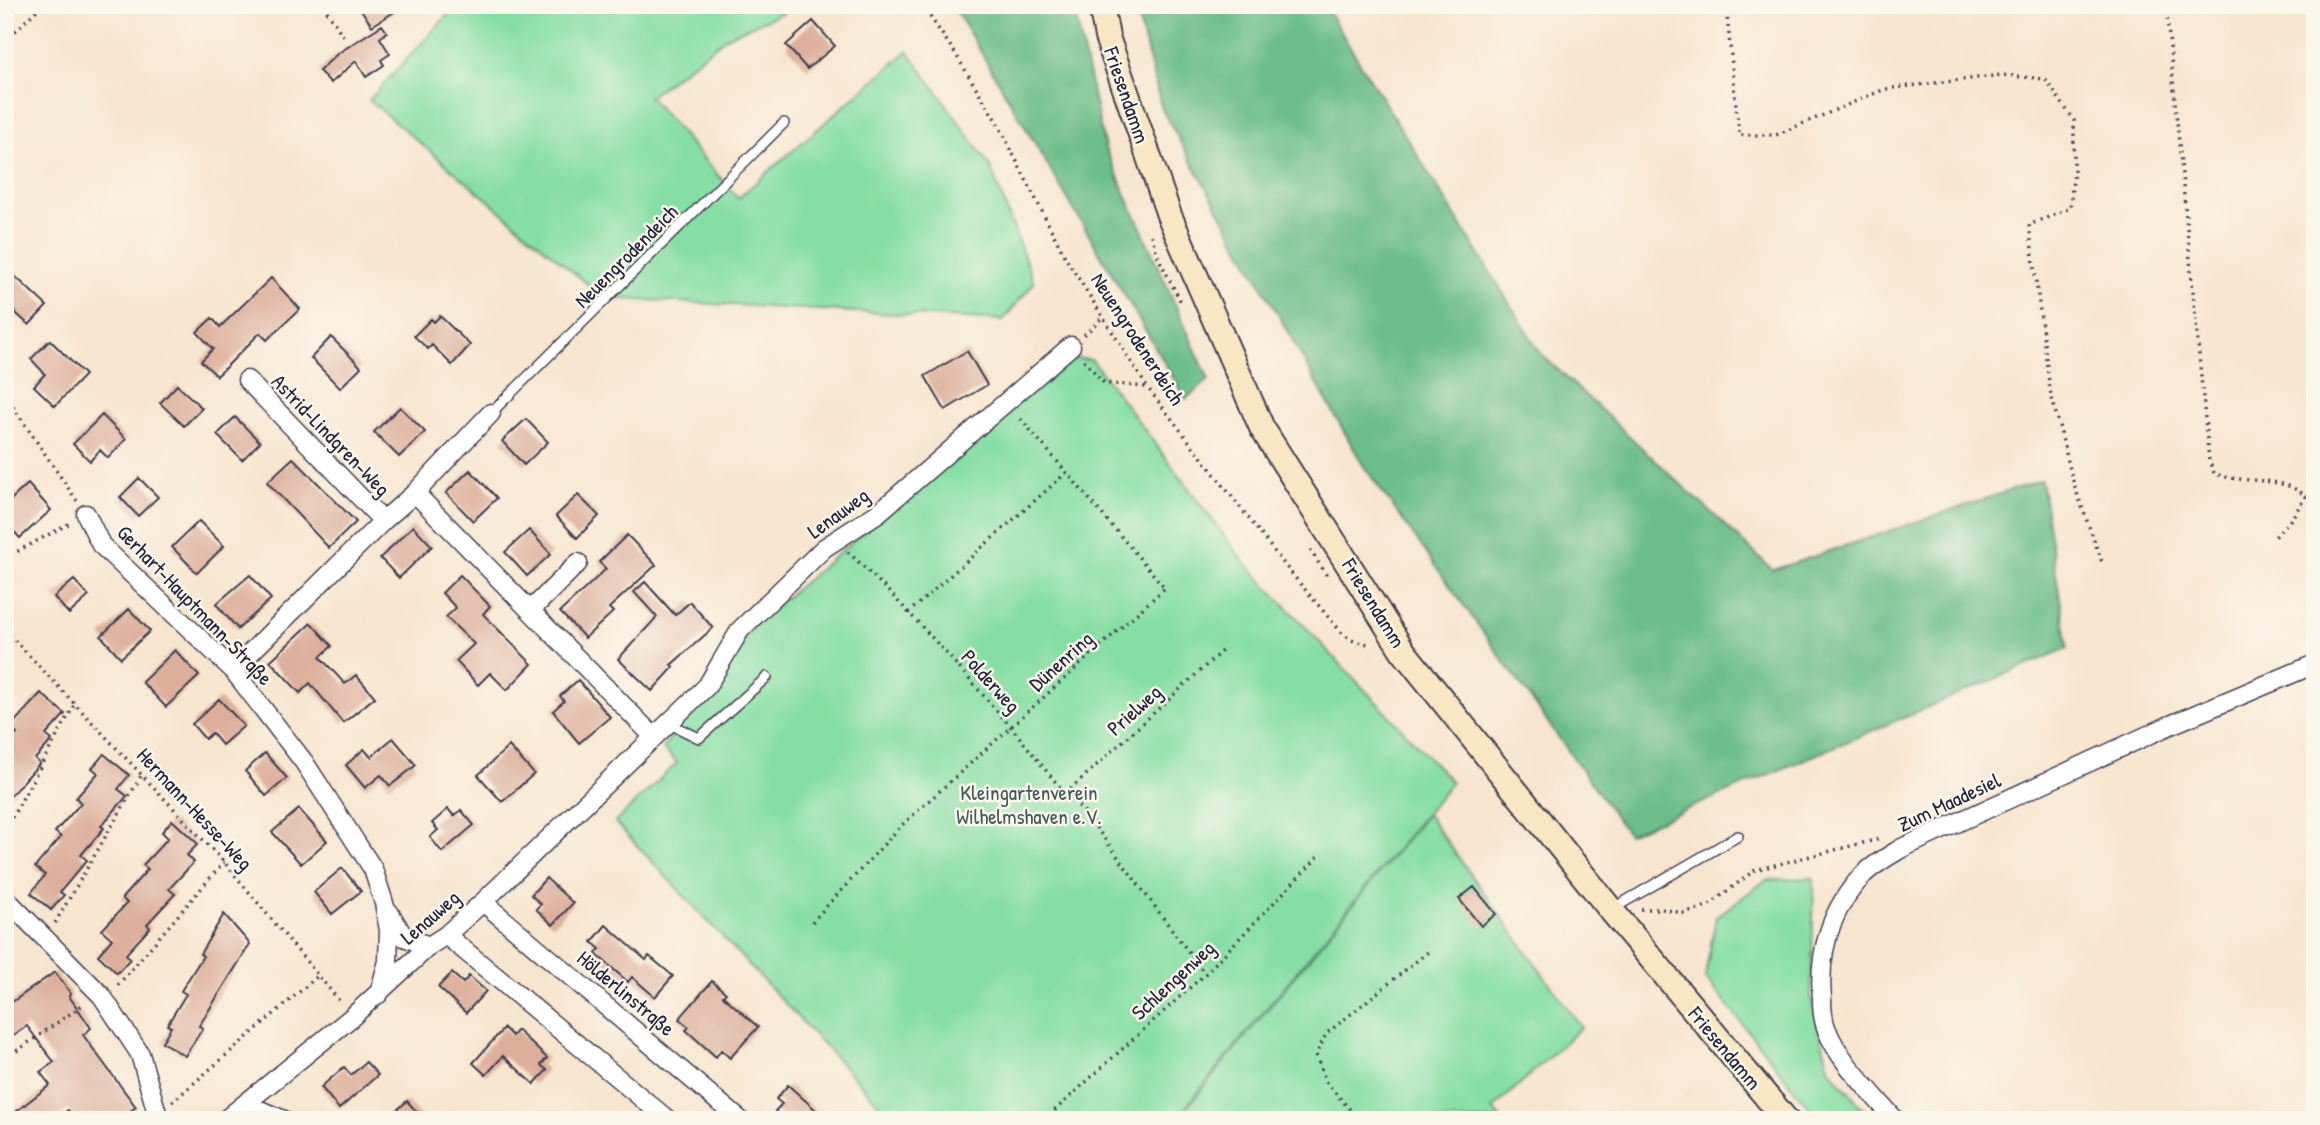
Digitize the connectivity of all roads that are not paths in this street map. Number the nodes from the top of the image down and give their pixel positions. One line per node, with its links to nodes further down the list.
1 (1101, 5): 20 (main road, Friesendamm)
2 (784, 123): 5 (lane, Neuengrodendeich)
3 (1071, 346): 14 (street, Lenauweg)
4 (247, 380): 8 (street, Astrid-Lindgren-Weg)
5 (491, 413): 6 (street, Astrid-Lindgren-Weg)
6 (415, 493): 8 (street, Astrid-Lindgren-Weg); 10 (street)
7 (86, 514): 12 (street, Gerhart-Hauptmann-Straße)
8 (383, 521): 12 (street, Astrid-Lindgren-Weg)
9 (578, 564): 10 (street)
10 (531, 610): 15 (street)
11 (2315, 664): 31 (street, Zum Maadesiel)
12 (233, 670): 19 (street, Gerhart-Hauptmann-Straße)
13 (767, 677): 14 (lane)
14 (668, 723): 15 (street, Lenauweg)
15 (654, 737): 18 (street, Lenauweg)
16 (1738, 836): 20 (lane)
17 (5, 898): 25 (street)
18 (483, 902): 21 (street, Lenauweg); 29 (street, Hölderlinstraße)
19 (384, 903): 22 (street, Gerhart-Hauptmann-Straße); 23 (street, Gerhart-Hauptmann-Straße)
20 (1611, 910): 30 (main road, Friesendamm)
21 (446, 935): 22 (street, Lenauweg); 28 (street)
22 (429, 946): 23 (street, Lenauweg)
23 (379, 995): 24 (street, Lenauweg)
24 (245, 1104): 26 (street, Lenauweg); 27 (street)
25 (159, 1117)
26 (225, 1120)
27 (284, 1120)
28 (668, 1120)
29 (740, 1120)
30 (1786, 1120)
31 (1895, 1120)

